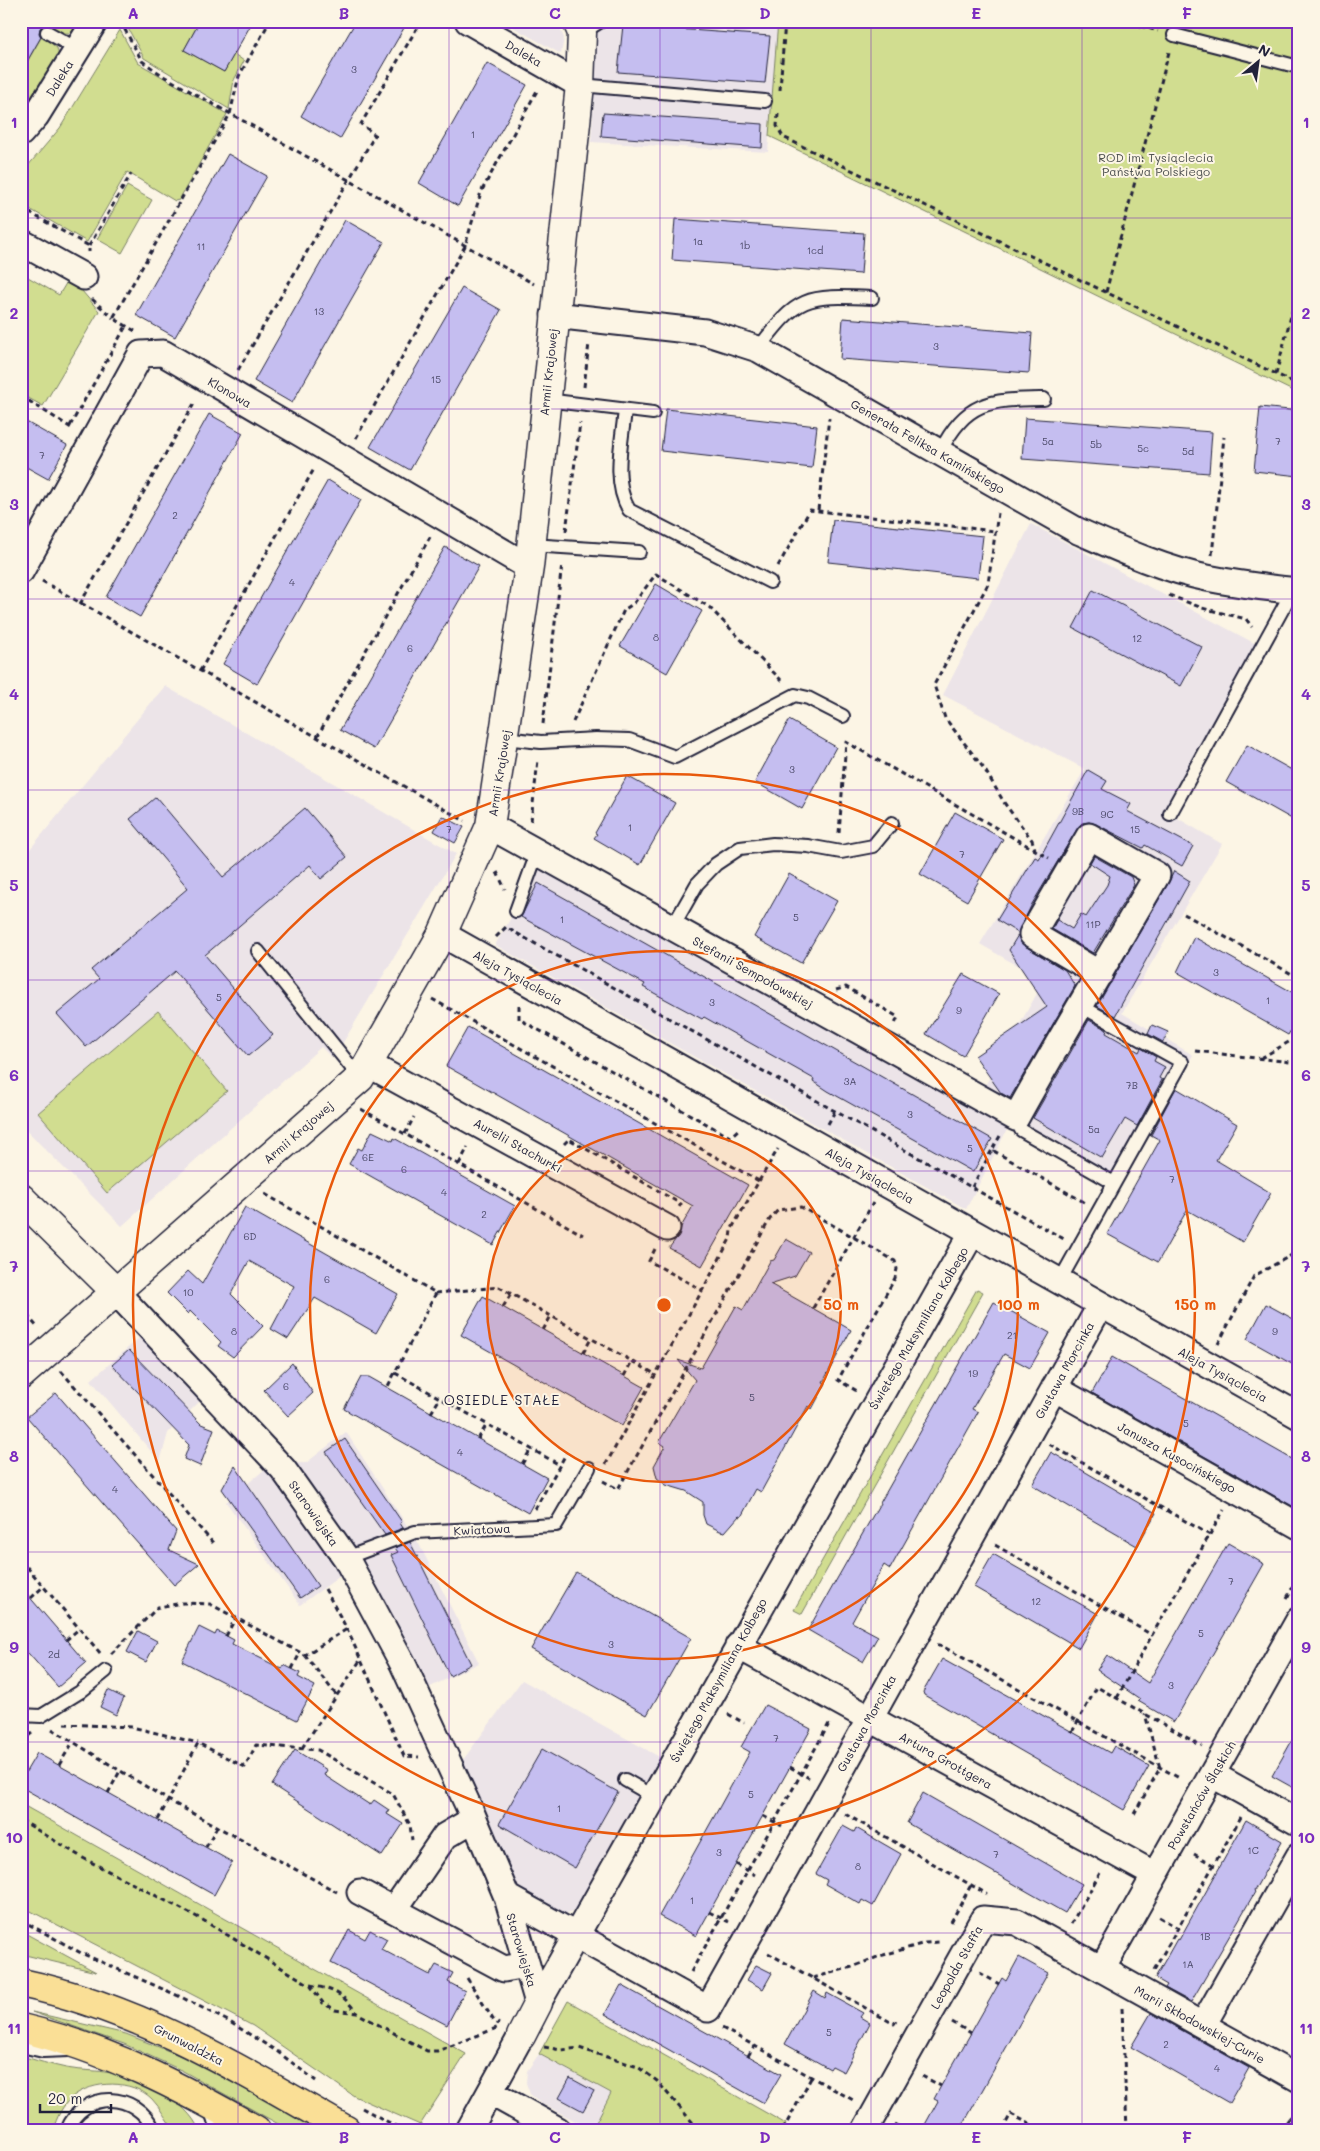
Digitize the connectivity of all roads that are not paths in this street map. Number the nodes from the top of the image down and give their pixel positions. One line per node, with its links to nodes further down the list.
1 (95, 21): 6 (street, Daleka)
2 (468, 21): 8 (street, Daleka)
3 (587, 25): 8 (street, Armii Krajowej)
4 (47, 32): 6 (lane)
5 (1174, 35): 7 (lane)
6 (78, 49): 10 (street, Daleka)
7 (1299, 67)
8 (580, 85): 9 (lane); 14 (street, Armii Krajowej)
9 (764, 101)
10 (21, 133)
11 (21, 242): 12 (street)
12 (84, 277)
13 (872, 298): 15 (lane)
14 (554, 315): 15 (street, Generała Feliksa Kamińskiego); 17 (street, Armii Krajowej)
15 (758, 349): 20 (street, Generała Feliksa Kamińskiego)
16 (1044, 399): 20 (lane)
17 (546, 400): 18 (lane); 22 (street, Armii Krajowej)
18 (625, 410): 19 (lane); 24 (lane)
19 (653, 413)
20 (940, 452): 25 (street, Generała Feliksa Kamińskiego)
21 (639, 552): 22 (lane)
22 (530, 556): 23 (street, Klonowa); 27 (street, Armii Krajowej)
23 (28, 574)
24 (770, 582)
25 (1296, 591): 28 (lane)
26 (843, 716): 27 (lane)
27 (504, 738): 30 (street, Armii Krajowej)
28 (1170, 814)
29 (892, 823): 33 (lane)
30 (479, 824): 31 (street, Stefanii Sempołowskiej); 34 (street, Armii Krajowej)
31 (537, 852): 32 (lane); 33 (street, Stefanii Sempołowskiej)
32 (516, 911)
33 (672, 928): 39 (street, Stefanii Sempołowskiej)
34 (442, 934): 38 (street, Armii Krajowej); 43 (street, Aleja Tysiąclecia)
35 (258, 951): 38 (lane)
36 (1100, 974): 36 (street); 37 (street)
37 (1081, 1006): 39 (street); 40 (lane)
38 (364, 1071): 42 (street, Aurelii Stachurki); 45 (street, Armii Krajowej)
39 (1008, 1127): 40 (lane)
40 (1114, 1183): 44 (lane)
41 (21, 1198): 45 (street, Starowiejska)
42 (667, 1228)
43 (972, 1233): 44 (street, Aleja Tysiąclecia); 54 (street, Świętego Maksymiliana Kolbego)
44 (1059, 1282): 46 (street, Aleja Tysiąclecia)
45 (116, 1292): 47 (street, Armii Krajowej); 52 (street, Starowiejska)
46 (1100, 1306): 48 (street, Gustawa Morcinka); 49 (street, Aleja Tysiąclecia)
47 (23, 1383)
48 (1054, 1388): 51 (street, Janusza Kusocińskiego); 57 (street, Gustawa Morcinka)
49 (1299, 1416)
50 (589, 1468): 52 (lane, Kwiatowa)
51 (1299, 1526)
52 (346, 1558): 61 (street, Starowiejska)
53 (1292, 1610): 58 (street, Powstańców Śląskich)
54 (738, 1646): 57 (street, Artura Grottgera); 60 (street, Świętego Maksymiliana Kolbego)
55 (106, 1671): 56 (lane)
56 (21, 1715)
57 (869, 1718): 64 (street, Artura Grottgera); 68 (street, Gustawa Morcinka)
58 (1212, 1763): 62 (street); 64 (street, Powstańców Śląskich)
59 (625, 1780): 60 (lane)
60 (654, 1796): 68 (street, Świętego Maksymiliana Kolbego)
61 (474, 1819): 66 (street, Starowiejska); 67 (street)
62 (1299, 1823)
63 (1299, 1856): 73 (street)
64 (1154, 1875): 70 (street, Powstańców Śląskich)
65 (353, 1894): 67 (street)
66 (506, 1897): 68 (street, Starowiejska); 69 (street, Starowiejska)
67 (394, 1910): 69 (street)
68 (576, 1934): 72 (street, Świętego Maksymiliana Kolbego)
69 (527, 1965): 72 (street, Starowiejska)
70 (1102, 1969): 73 (street, Marii Skłodowskiej-Curie); 88 (street, Leopolda Staffa)
71 (21, 1983): 81 (main road, Grunwaldzka)
72 (538, 2003): 75 (street, Świętego Maksymiliana Kolbego)
73 (1203, 2025): 78 (street, Marii Skłodowskiej-Curie)
74 (21, 2028): 77 (main road)
75 (523, 2037): 79 (street, Świętego Maksymiliana Kolbego)
76 (21, 2046): 77 (lane)
77 (94, 2049): 80 (main road)
78 (1299, 2079)
79 (490, 2092): 86 (street, Świętego Maksymiliana Kolbego); 87 (street)
80 (208, 2103): 84 (lane); 85 (main road)
81 (353, 2118)
82 (67, 2130): 83 (lane)
83 (154, 2130)
84 (217, 2130)
85 (256, 2130)
86 (469, 2130)
87 (558, 2130)
88 (865, 2130)

